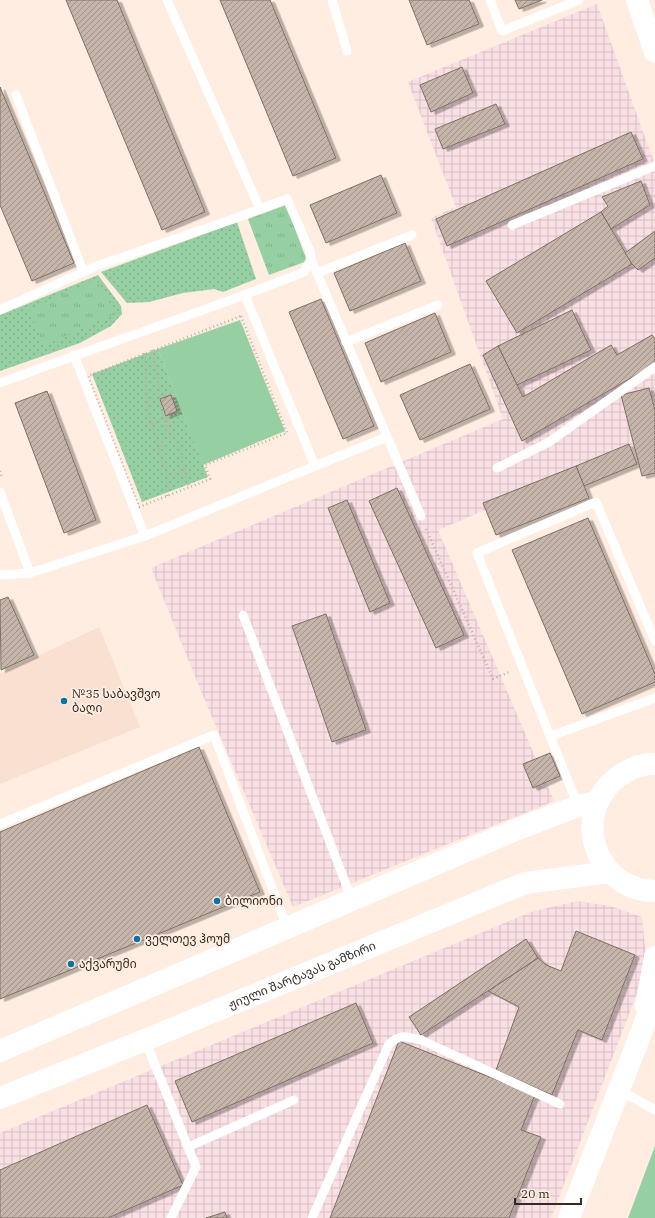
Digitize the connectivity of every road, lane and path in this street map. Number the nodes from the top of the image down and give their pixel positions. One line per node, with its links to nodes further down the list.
1 (167, 0): 10 (lane)
2 (332, 0): 6 (lane)
3 (490, 0): 4 (lane)
4 (579, 0)
5 (636, 0): 7 (main road)
6 (347, 51)
7 (655, 52)
8 (16, 94): 14 (lane)
9 (655, 166): 11 (lane)
10 (260, 209): 13 (lane); 14 (lane)
11 (512, 225)
12 (412, 235): 15 (lane)
13 (311, 259): 15 (lane); 16 (lane)
14 (83, 271): 18 (lane)
15 (317, 273): 19 (lane)
16 (245, 295): 22 (lane); 30 (lane)
17 (438, 305): 19 (lane)
18 (1, 307)
19 (346, 342): 28 (lane)
20 (152, 350): 21 (path); 25 (path); 36 (path)
21 (144, 354): 27 (path); 38 (path)
22 (74, 355): 24 (lane); 40 (lane)
23 (655, 367): 31 (lane)
24 (0, 383)
25 (165, 395): 26 (path); 26 (path)
26 (166, 418): 27 (path); 29 (path); 32 (path)
27 (152, 424): 29 (path)
28 (387, 437): 30 (lane); 39 (lane)
29 (159, 451): 34 (path)
30 (315, 466): 40 (lane)
31 (497, 468)
32 (185, 470): 34 (path); 36 (path)
33 (0, 471): 35 (path)
34 (168, 476): 38 (path)
35 (3, 479)
36 (190, 487): 38 (path)
37 (0, 492): 41 (lane)
38 (167, 496)
39 (420, 516): 45 (path)
40 (146, 536): 41 (lane)
41 (30, 573): 42 (lane)
42 (0, 575)
43 (243, 615): 53 (lane)
44 (655, 641): 45 (lane)
45 (523, 667): 47 (lane)
46 (655, 698): 47 (lane)
47 (550, 736): 49 (lane)
48 (655, 764): 49 (main road)
49 (588, 804): 51 (main road); 53 (main road)
50 (0, 824): 54 (lane)
51 (610, 872): 52 (main road); 58 (main road, ჟიული შარტავას გამზირი)
52 (652, 894)
53 (352, 900): 54 (main road)
54 (287, 927): 59 (main road)
55 (655, 957): 57 (main road)
56 (655, 992): 57 (main road)
57 (643, 1028): 60 (main road)
58 (145, 1040): 61 (main road, ჟიული შარტავას გამზირი); 65 (lane)
59 (0, 1051)
60 (619, 1090): 64 (lane); 68 (main road)
61 (0, 1098)
62 (294, 1100): 65 (lane)
63 (560, 1104): 67 (lane)
64 (655, 1110)
65 (188, 1147): 66 (lane)
66 (171, 1218)
67 (312, 1218)
68 (569, 1218)

